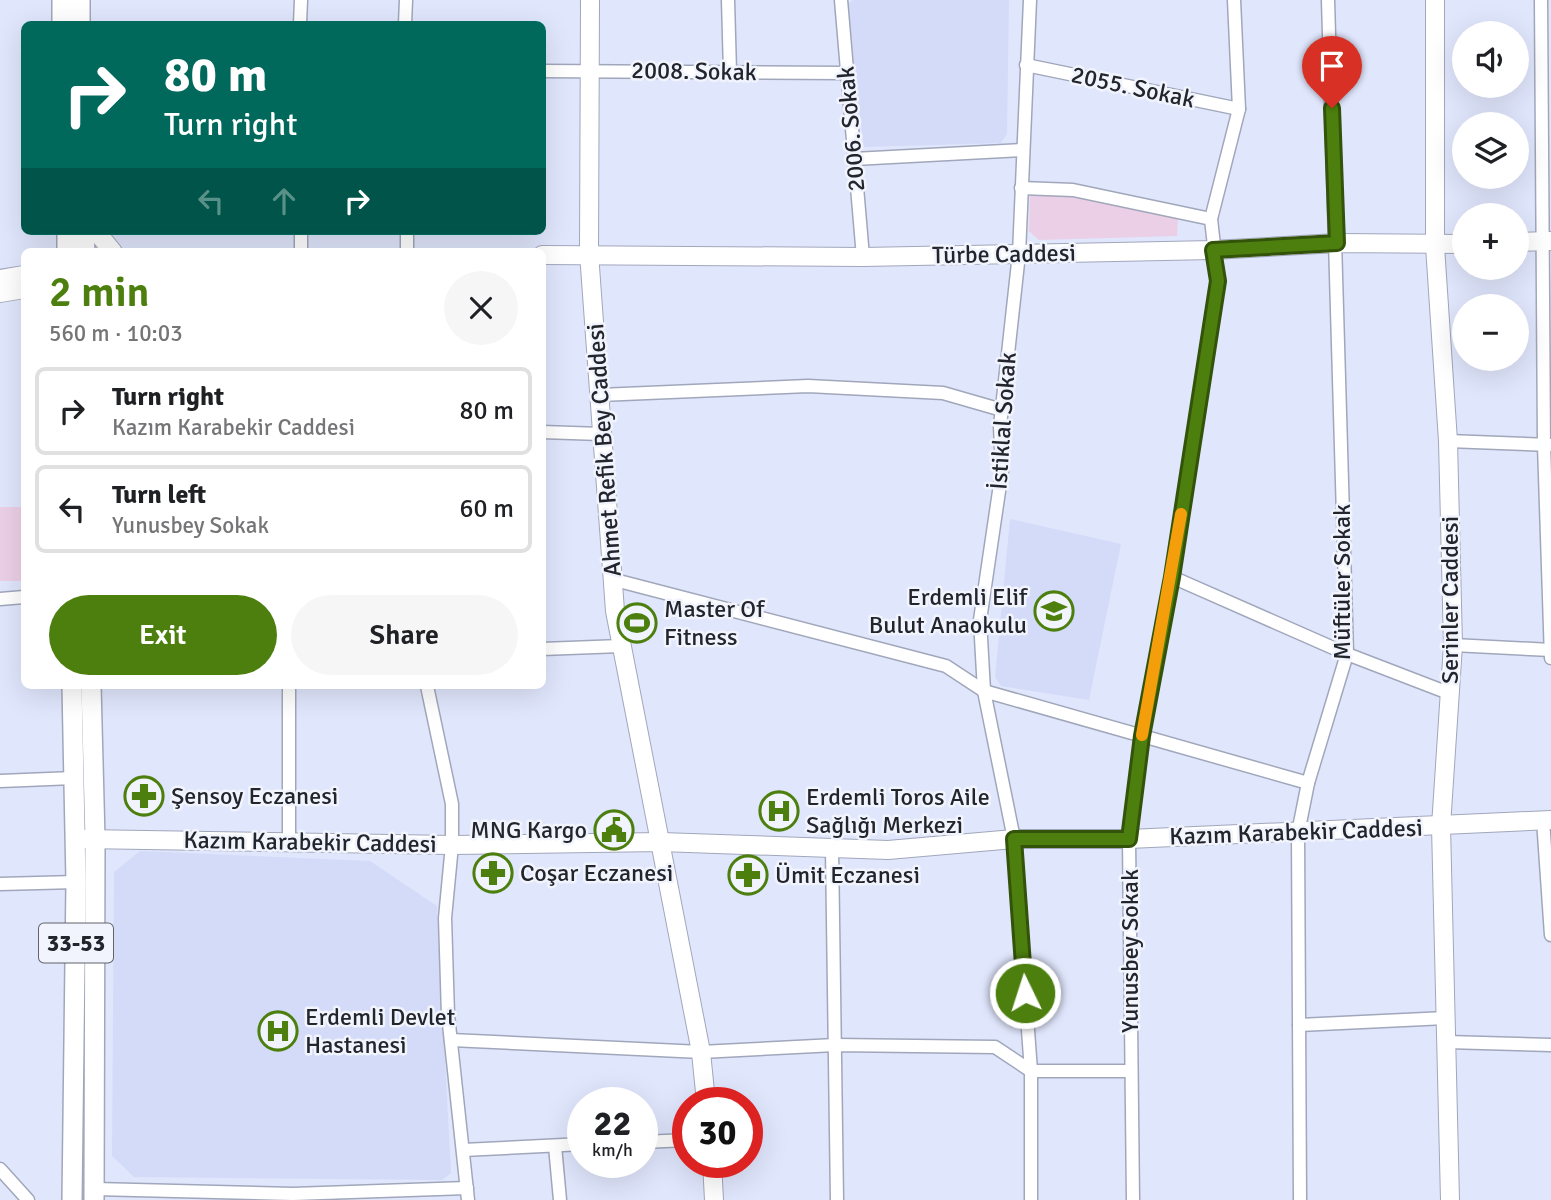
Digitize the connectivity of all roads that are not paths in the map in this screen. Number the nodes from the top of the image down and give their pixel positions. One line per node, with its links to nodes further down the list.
1 (62, 0): 13 (main road)
2 (80, 0): 14 (main road)
3 (302, 0): 15 (street)
4 (406, 0): 16 (street)
5 (590, 0): 18 (street, Ahmet Refik Bey Caddesi)
6 (728, 0): 20 (street)
7 (841, 0): 21 (street, 2006. Sokak)
8 (1030, 0): 17 (street, İstiklal Sokak)
9 (1234, 0): 22 (street, Yunusbey Sokak)
10 (1328, 0): 29 (street, Müftüler Sokak)
11 (1436, 0): 31 (street, Serinler Caddesi)
12 (1541, 0): 27 (street)
13 (62, 21)
14 (80, 21)
15 (300, 21)
16 (405, 21)
17 (1026, 65): 22 (street, 2055. Sokak); 23 (street, İstiklal Sokak)
18 (590, 70): 19 (street, 2008. Sokak); 20 (street, 2008. Sokak); 33 (street, Ahmet Refik Bey Caddesi)
19 (546, 71)
20 (730, 72): 21 (street, 2008. Sokak)
21 (845, 73): 24 (street, 2006. Sokak)
22 (1239, 109): 26 (street, Yunusbey Sokak)
23 (1021, 150): 24 (street); 25 (street, İstiklal Sokak)
24 (854, 159): 36 (street, 2006. Sokak)
25 (1021, 188): 26 (street); 34 (street, İstiklal Sokak)
26 (1212, 219): 32 (street, Yunusbey Sokak)
27 (1547, 241): 28 (street); 46 (street)
28 (1529, 242)
29 (1337, 243): 31 (street, Türbe Caddesi); 32 (street, Türbe Caddesi); 55 (street, Müftüler Sokak)
30 (1452, 245): 31 (street, Türbe Caddesi)
31 (1435, 246): 45 (street, Serinler Caddesi)
32 (1213, 250): 34 (street, Türbe Caddesi); 47 (street, Yunusbey Sokak)
33 (589, 253): 35 (street, Türbe Caddesi); 36 (street, Türbe Caddesi); 41 (street, Ahmet Refik Bey Caddesi)
34 (1019, 254): 36 (street, Türbe Caddesi); 42 (street, İstiklal Sokak)
35 (546, 255)
36 (863, 257)
37 (21, 276): 38 (street)
38 (0, 279)
39 (21, 290): 40 (street)
40 (0, 293)
41 (600, 395): 42 (street); 44 (street, Ahmet Refik Bey Caddesi)
42 (1002, 411): 61 (street, İstiklal Sokak)
43 (546, 432): 44 (street)
44 (601, 434): 48 (street, Ahmet Refik Bey Caddesi)
45 (1448, 441): 46 (street); 51 (street, Serinler Caddesi)
46 (1548, 445): 54 (street)
47 (1172, 577): 55 (street); 63 (street, Yunusbey Sokak)
48 (615, 580): 52 (street, Ahmet Refik Bey Caddesi); 61 (street)
49 (21, 597): 50 (street)
50 (0, 599)
51 (1453, 645): 54 (street); 62 (street, Serinler Caddesi)
52 (621, 646): 53 (street); 74 (street, Ahmet Refik Bey Caddesi)
53 (546, 649)
54 (1551, 650): 56 (street)
55 (1347, 654): 62 (street); 66 (street, Müftüler Sokak)
56 (1551, 658)
57 (72, 689): 64 (main road, 33-53)
58 (91, 689): 70 (main road, 33-53)
59 (289, 689): 73 (street)
60 (428, 689): 75 (street)
61 (984, 691): 63 (street); 71 (street, İstiklal Sokak)
62 (1451, 694): 68 (street, Serinler Caddesi)
63 (1142, 736): 66 (street); 72 (street, Yunusbey Sokak)
64 (74, 778): 65 (street); 70 (main road, 33-53)
65 (0, 781)
66 (1308, 783): 69 (street, Müftüler Sokak)
67 (1547, 820): 68 (street, Kazım Karabekir Caddesi); 79 (street)
68 (1441, 826): 69 (street, Kazım Karabekir Caddesi); 80 (street, Serinler Caddesi)
69 (1298, 833): 72 (street, Kazım Karabekir Caddesi); 81 (street, Müftüler Sokak)
70 (85, 839): 73 (street, Kazım Karabekir Caddesi); 77 (main road, 33-53); 95 (main road, 33-53)
71 (1014, 839): 72 (street, Kazım Karabekir Caddesi); 76 (street, Kazım Karabekir Caddesi); 87 (street, İstiklal Sokak)
72 (1129, 839): 88 (street, Yunusbey Sokak)
73 (289, 842): 75 (street, Kazım Karabekir Caddesi)
74 (661, 842): 75 (street, Kazım Karabekir Caddesi); 76 (street, Kazım Karabekir Caddesi); 86 (street, Ahmet Refik Bey Caddesi)
75 (452, 845): 82 (street)
76 (832, 849): 84 (street)
77 (76, 882): 78 (street); 99 (main road, 33-53)
78 (0, 884)
79 (1551, 934)
80 (1446, 1018): 81 (street); 83 (street, Serinler Caddesi)
81 (1299, 1026): 105 (street, Müftüler Sokak)
82 (451, 1040): 86 (street); 92 (street)
83 (1447, 1042): 85 (street); 106 (street, Serinler Caddesi)
84 (835, 1045): 86 (street); 87 (street); 102 (street)
85 (1551, 1045)
86 (701, 1052): 89 (street, Ahmet Refik Bey Caddesi)
87 (1031, 1070): 88 (street); 103 (street, İstiklal Sokak)
88 (1131, 1071): 104 (street, Yunusbey Sokak)
89 (704, 1087)
90 (567, 1145): 91 (street)
91 (555, 1146): 92 (street); 100 (street)
92 (463, 1150): 96 (street)
93 (0, 1169): 98 (street)
94 (713, 1178): 101 (street)
95 (94, 1194): 97 (street)
96 (468, 1194): 97 (street)
97 (293, 1197)
98 (28, 1200)
99 (72, 1200)
100 (560, 1200)
101 (714, 1200)
102 (837, 1200)
103 (1031, 1200)
104 (1133, 1200)
105 (1300, 1200)
106 (1450, 1200)

